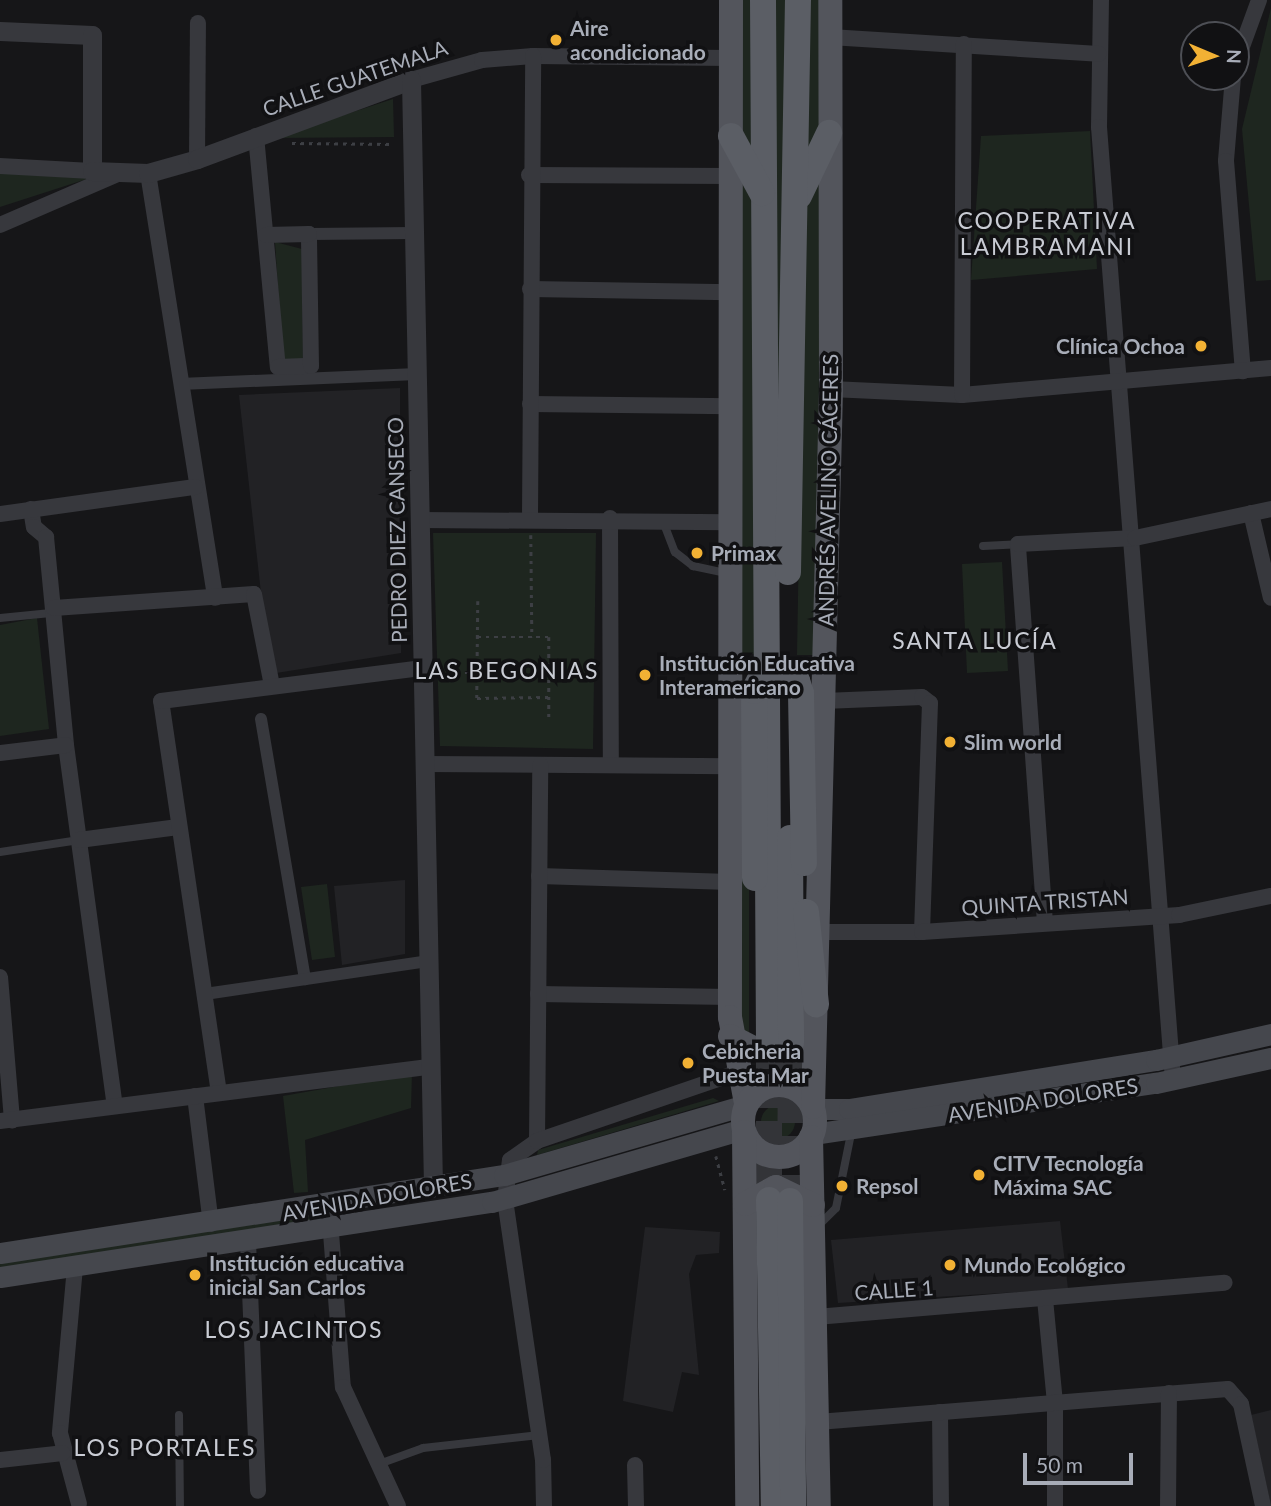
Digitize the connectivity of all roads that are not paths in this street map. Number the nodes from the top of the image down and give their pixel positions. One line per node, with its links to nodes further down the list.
1 (731, 0): 14 (main road)
2 (763, 0): 27 (highway, ANDRÉS AVELINO CÁCERES)
3 (798, 0): 28 (highway, ANDRÉS AVELINO CÁCERES)
4 (830, 0): 10 (main road, ANDRÉS AVELINO CÁCERES)
5 (1101, 0): 12 (street)
6 (1259, 0): 8 (street)
7 (198, 23): 20 (street)
8 (1250, 25)
9 (0, 31): 22 (street)
10 (830, 37): 11 (street); 17 (main road, ANDRÉS AVELINO CÁCERES)
11 (964, 44): 12 (street); 41 (street)
12 (1098, 54): 39 (street)
13 (533, 55): 14 (street, CALLE GUATEMALA); 15 (street, CALLE GUATEMALA); 25 (street)
14 (730, 58): 18 (main road)
15 (411, 80): 19 (street, CALLE GUATEMALA); 30 (street, PEDRO DIEZ CANSECO)
16 (1232, 91): 36 (street)
17 (829, 133): 28 (highway); 40 (main road, ANDRÉS AVELINO CÁCERES)
18 (731, 136): 26 (main road); 27 (highway)
19 (257, 139): 20 (street, CALLE GUATEMALA); 32 (street)
20 (197, 159): 24 (street, CALLE GUATEMALA)
21 (0, 166): 22 (street, CALLE GUATEMALA)
22 (92, 171): 23 (street, CALLE GUATEMALA)
23 (124, 172): 24 (street, CALLE GUATEMALA); 29 (street)
24 (148, 173): 38 (street)
25 (528, 175): 26 (street); 33 (street)
26 (730, 176): 34 (main road)
27 (763, 194): 91 (highway, ANDRÉS AVELINO CÁCERES)
28 (795, 204): 91 (highway, ANDRÉS AVELINO CÁCERES)
29 (0, 225)
30 (414, 233): 31 (street); 37 (street, PEDRO DIEZ CANSECO)
31 (309, 234): 32 (street); 32 (street)
32 (266, 235)
33 (530, 289): 34 (street); 42 (street)
34 (731, 292): 43 (main road)
35 (1271, 368): 36 (street)
36 (1243, 372): 39 (street)
37 (417, 374): 38 (street); 51 (street, PEDRO DIEZ CANSECO)
38 (180, 384): 44 (street)
39 (1121, 384): 41 (street); 54 (street)
40 (831, 389): 41 (street); 64 (main road, ANDRÉS AVELINO CÁCERES)
41 (962, 395)
42 (530, 404): 43 (street); 49 (street)
43 (733, 406): 53 (main road)
44 (195, 487): 45 (street); 59 (street)
45 (31, 509): 48 (street); 60 (street)
46 (1271, 509): 47 (street)
47 (1251, 513): 54 (street); 58 (street)
48 (0, 514)
49 (530, 517): 50 (street); 51 (street)
50 (610, 518): 52 (street); 68 (street)
51 (420, 520): 62 (street, PEDRO DIEZ CANSECO)
52 (659, 520): 53 (street); 57 (lane)
53 (730, 522): 57 (main road)
54 (1135, 538): 55 (street); 78 (street)
55 (1018, 544): 56 (lane); 79 (street)
56 (983, 546)
57 (730, 574): 71 (main road)
58 (1271, 597)
59 (215, 598): 60 (street); 63 (street)
60 (53, 611): 61 (lane); 66 (street)
61 (0, 618)
62 (423, 671): 63 (street); 69 (street, PEDRO DIEZ CANSECO)
63 (272, 686): 72 (street)
64 (824, 701): 80 (main road, ANDRÉS AVELINO CÁCERES); 81 (street)
65 (261, 719): 84 (street)
66 (66, 745): 67 (street); 73 (street)
67 (0, 752)
68 (611, 763): 70 (street); 71 (street)
69 (424, 764): 70 (street); 82 (street, PEDRO DIEZ CANSECO)
70 (540, 765): 75 (street)
71 (732, 766): 76 (main road)
72 (178, 827): 73 (street); 86 (street)
73 (79, 840): 74 (lane); 99 (street)
74 (0, 852)
75 (539, 876): 76 (street); 85 (street)
76 (743, 880): 87 (main road); 88 (highway, bridge); 91 (highway)
77 (1271, 896): 78 (street, QUINTA TRISTAN)
78 (1162, 916): 79 (street, QUINTA TRISTAN); 92 (street)
79 (1045, 923): 81 (street, QUINTA TRISTAN)
80 (820, 932): 81 (street, QUINTA TRISTAN); 88 (main road, ANDRÉS AVELINO CÁCERES)
81 (922, 932)
82 (428, 961): 84 (street); 94 (street, PEDRO DIEZ CANSECO)
83 (0, 977): 102 (street)
84 (305, 979): 86 (street)
85 (538, 993): 87 (street); 105 (street)
86 (205, 994): 97 (street)
87 (730, 997): 90 (main road)
88 (816, 1004): 91 (main road, ANDRÉS AVELINO CÁCERES)
89 (1271, 1034): 92 (main road, AVENIDA DOLORES)
90 (730, 1036): 91 (main road); 95 (main road)
91 (786, 1039): 100 (main road, ANDRÉS AVELINO CÁCERES)
92 (1172, 1057): 96 (street); 100 (main road, AVENIDA DOLORES)
93 (1271, 1058): 96 (main road, AVENIDA DOLORES)
94 (429, 1067): 97 (street); 107 (street, PEDRO DIEZ CANSECO)
95 (736, 1073): 101 (main road); 105 (street)
96 (1173, 1080): 103 (main road, AVENIDA DOLORES)
97 (219, 1093): 98 (street)
98 (195, 1096): 99 (street); 112 (street)
99 (115, 1106): 102 (street)
100 (813, 1108): 101 (main road); 104 (main road)
101 (745, 1117): 104 (main road); 106 (main road, AVENIDA DOLORES); 108 (main road, AVENIDA DOLORES); 111 (main road)
102 (6, 1120)
103 (852, 1129): 104 (main road, AVENIDA DOLORES); 114 (lane)
104 (812, 1136): 109 (main road)
105 (537, 1141): 106 (street)
106 (507, 1168): 107 (main road, AVENIDA DOLORES); 108 (street)
107 (433, 1188): 110 (main road, AVENIDA DOLORES)
108 (505, 1200): 113 (main road, AVENIDA DOLORES); 127 (street)
109 (791, 1202): 111 (main road); 114 (main road); 139 (highway); 140 (highway)
110 (329, 1207): 112 (main road, AVENIDA DOLORES); 113 (street)
111 (741, 1210): 138 (main road)
112 (211, 1224): 116 (main road, AVENIDA DOLORES)
113 (331, 1230): 115 (main road, AVENIDA DOLORES); 130 (street)
114 (814, 1231): 121 (main road)
115 (248, 1241): 117 (main road, AVENIDA DOLORES); 132 (street)
116 (0, 1253)
117 (75, 1267): 118 (main road, AVENIDA DOLORES); 128 (street)
118 (0, 1277)
119 (1226, 1283): 120 (street, CALLE 1)
120 (1045, 1299): 121 (street, CALLE 1); 123 (street)
121 (816, 1317): 126 (main road)
122 (1170, 1393): 123 (street); 144 (street); 145 (street)
123 (1055, 1402): 124 (street); 143 (street)
124 (940, 1412): 126 (street); 142 (street)
125 (179, 1415): 134 (lane)
126 (818, 1422): 141 (main road)
127 (539, 1434): 130 (lane); 136 (street)
128 (63, 1453): 129 (street); 133 (street)
129 (0, 1460)
130 (379, 1464): 135 (street)
131 (635, 1465): 137 (street)
132 (258, 1491)
133 (79, 1504)
134 (180, 1506)
135 (398, 1506)
136 (544, 1506)
137 (636, 1506)
138 (747, 1506)
139 (774, 1506)
140 (793, 1506)
141 (819, 1506)
142 (941, 1506)
143 (1055, 1506)
144 (1168, 1506)
145 (1263, 1506)

